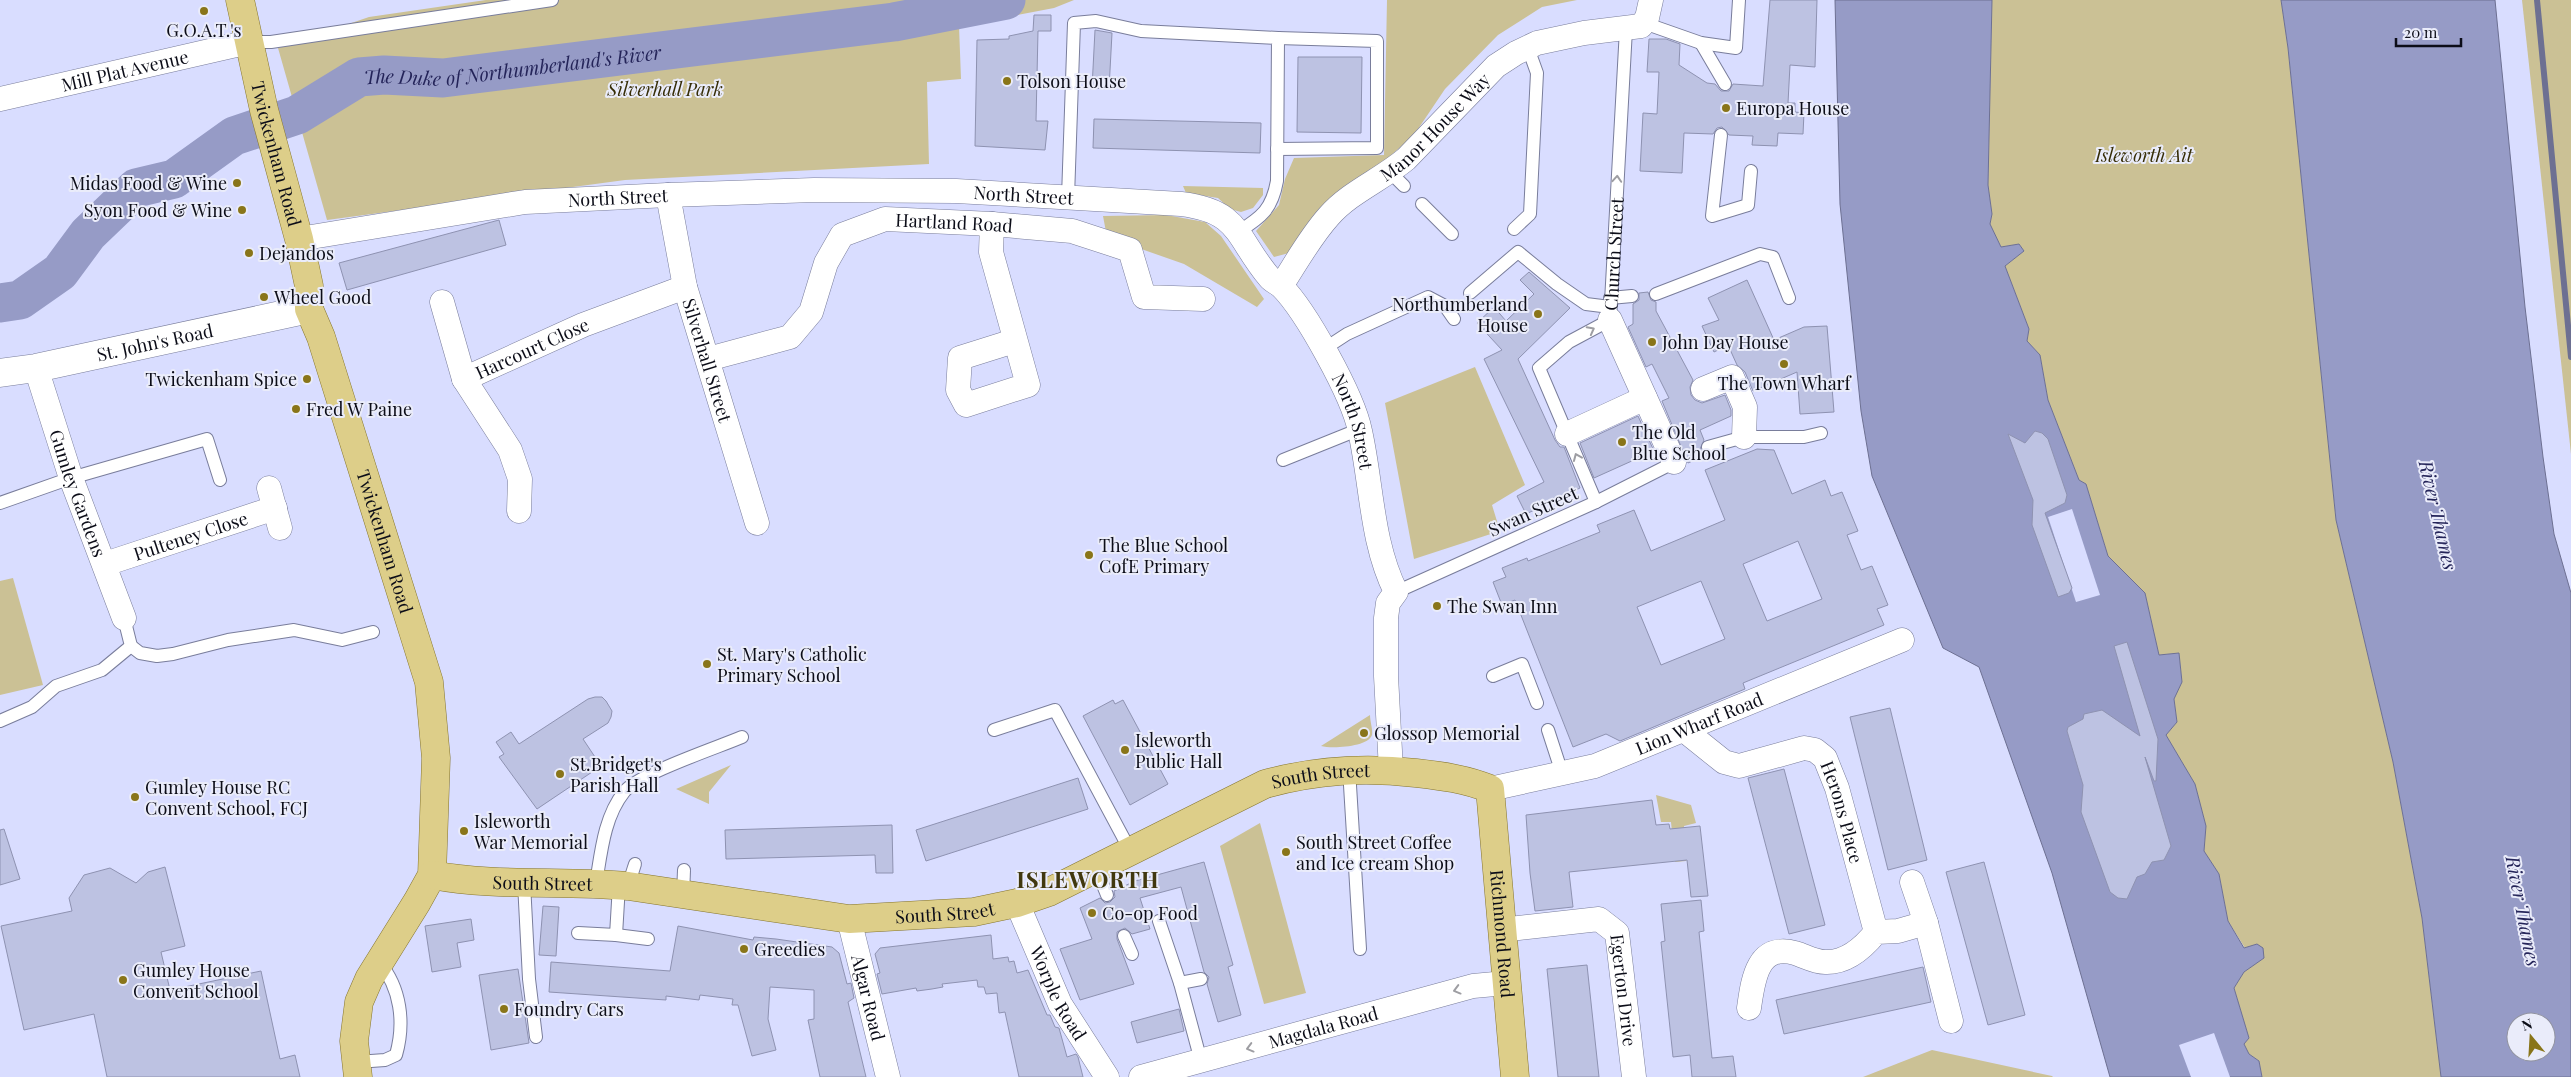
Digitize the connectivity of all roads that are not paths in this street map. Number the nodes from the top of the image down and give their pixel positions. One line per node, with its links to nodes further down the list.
1 (240, 0): 7 (main road, Twickenham Road)
2 (552, 0): 7 (lane)
3 (1651, 0): 5 (street, Church Street)
4 (1739, 0): 8 (lane)
5 (1635, 26): 8 (lane); 9 (street, Manor House Way); 32 (lane, Church Street, one-way to 5)
6 (1278, 38): 13 (lane); 13 (lane); 16 (lane)
7 (249, 42): 11 (street, Mill Plat Avenue); 22 (main road, Twickenham Road)
8 (1702, 43): 10 (lane)
9 (1528, 48): 19 (lane); 23 (street, Manor House Way)
10 (1725, 84)
11 (0, 99)
12 (1721, 135): 14 (lane)
13 (1277, 149): 20 (lane)
14 (1751, 171)
15 (668, 195): 16 (street, North Street); 22 (street, North Street); 24 (street, Silverhall Street)
16 (1068, 197): 20 (street, North Street)
17 (1422, 204): 21 (lane)
18 (992, 224): 29 (street, Hartland Road); 34 (street); 36 (street, Hartland Road)
19 (1514, 229)
20 (1238, 232): 23 (street, North Street)
21 (1452, 234)
22 (299, 239): 31 (main road, Twickenham Road)
23 (1281, 286): 35 (street, North Street)
24 (685, 287): 36 (street, Silverhall Street); 39 (street, Harcourt Close)
25 (1470, 293): 32 (lane)
26 (1656, 294): 28 (lane)
27 (1632, 296): 32 (lane)
28 (1789, 298)
29 (1203, 299)
30 (442, 302): 39 (street)
31 (309, 309): 37 (main road, St. John's Road); 75 (main road, Twickenham Road)
32 (1610, 309): 41 (street); 44 (lane, Church Street, one-way to 32)
33 (1454, 319): 35 (lane)
34 (1014, 341)
35 (1324, 349): 42 (street, North Street)
36 (708, 359): 55 (street, Silverhall Street)
37 (36, 368): 38 (main road, St. John's Road); 49 (street, Gumley Gardens)
38 (0, 373)
39 (464, 379): 54 (street, Harcourt Close)
40 (1703, 389): 45 (street)
41 (1645, 398): 44 (street); 48 (street)
42 (1360, 429): 47 (lane); 57 (street, North Street)
43 (1821, 433): 45 (lane)
44 (1567, 434): 51 (lane, Church Street, one-way to 44)
45 (1744, 436): 46 (lane)
46 (1708, 447)
47 (1283, 460)
48 (1678, 460): 51 (lane, Swan Street)
49 (71, 478): 50 (lane); 52 (lane); 56 (street, Gumley Gardens)
50 (220, 480)
51 (1596, 502): 57 (lane, Swan Street)
52 (0, 503)
53 (275, 508): 56 (street, Pulteney Close)
54 (519, 511)
55 (757, 523)
56 (105, 564): 58 (street, Gumley Gardens)
57 (1396, 592): 70 (street)
58 (124, 618): 61 (lane)
59 (373, 632): 61 (lane)
60 (1902, 640): 67 (street, Lion Wharf Road)
61 (132, 646): 64 (lane)
62 (1493, 676): 63 (lane)
63 (1537, 703)
64 (0, 721)
65 (994, 730): 73 (lane)
66 (1548, 730): 71 (lane)
67 (1684, 730): 71 (street, Lion Wharf Road); 85 (street, Herons Place)
68 (742, 737): 76 (lane)
69 (1350, 769): 70 (main road, South Street); 73 (main road, South Street); 90 (lane)
70 (1391, 770): 72 (main road, South Street)
71 (1562, 773): 72 (street, Lion Wharf Road)
72 (1490, 789): 84 (main road, Richmond Road)
73 (1130, 852): 74 (main road, South Street)
74 (1097, 870): 79 (lane); 80 (main road, South Street)
75 (432, 874): 78 (main road, South Street); 92 (main road, Twickenham Road)
76 (620, 880): 78 (main road, South Street); 81 (main road, South Street); 87 (lane)
77 (1912, 882): 83 (street)
78 (524, 883): 98 (lane)
79 (1107, 895)
80 (1017, 903): 81 (main road, South Street); 102 (street, Worple Road)
81 (849, 919): 101 (street, Algar Road)
82 (1159, 921): 94 (lane)
83 (1926, 923): 85 (street); 97 (street)
84 (1501, 930): 95 (main road, Richmond Road); 105 (street, Egerton Drive)
85 (1876, 932): 96 (street)
86 (578, 933): 87 (lane)
87 (616, 935): 89 (lane)
88 (1124, 936): 91 (lane)
89 (648, 939)
90 (1360, 949)
91 (1132, 954)
92 (379, 962): 100 (main road, Twickenham Road); 100 (lane)
93 (1201, 979): 94 (lane)
94 (1180, 983): 99 (lane)
95 (1506, 983): 99 (street, Magdala Road, one-way to 99); 104 (main road, Richmond Road)
96 (1749, 1008)
97 (1951, 1021)
98 (536, 1037)
99 (1201, 1061): 103 (street, Magdala Road)
100 (358, 1070)
101 (888, 1077)
102 (1107, 1077)
103 (1141, 1077)
104 (1515, 1077)
105 (1634, 1077)

